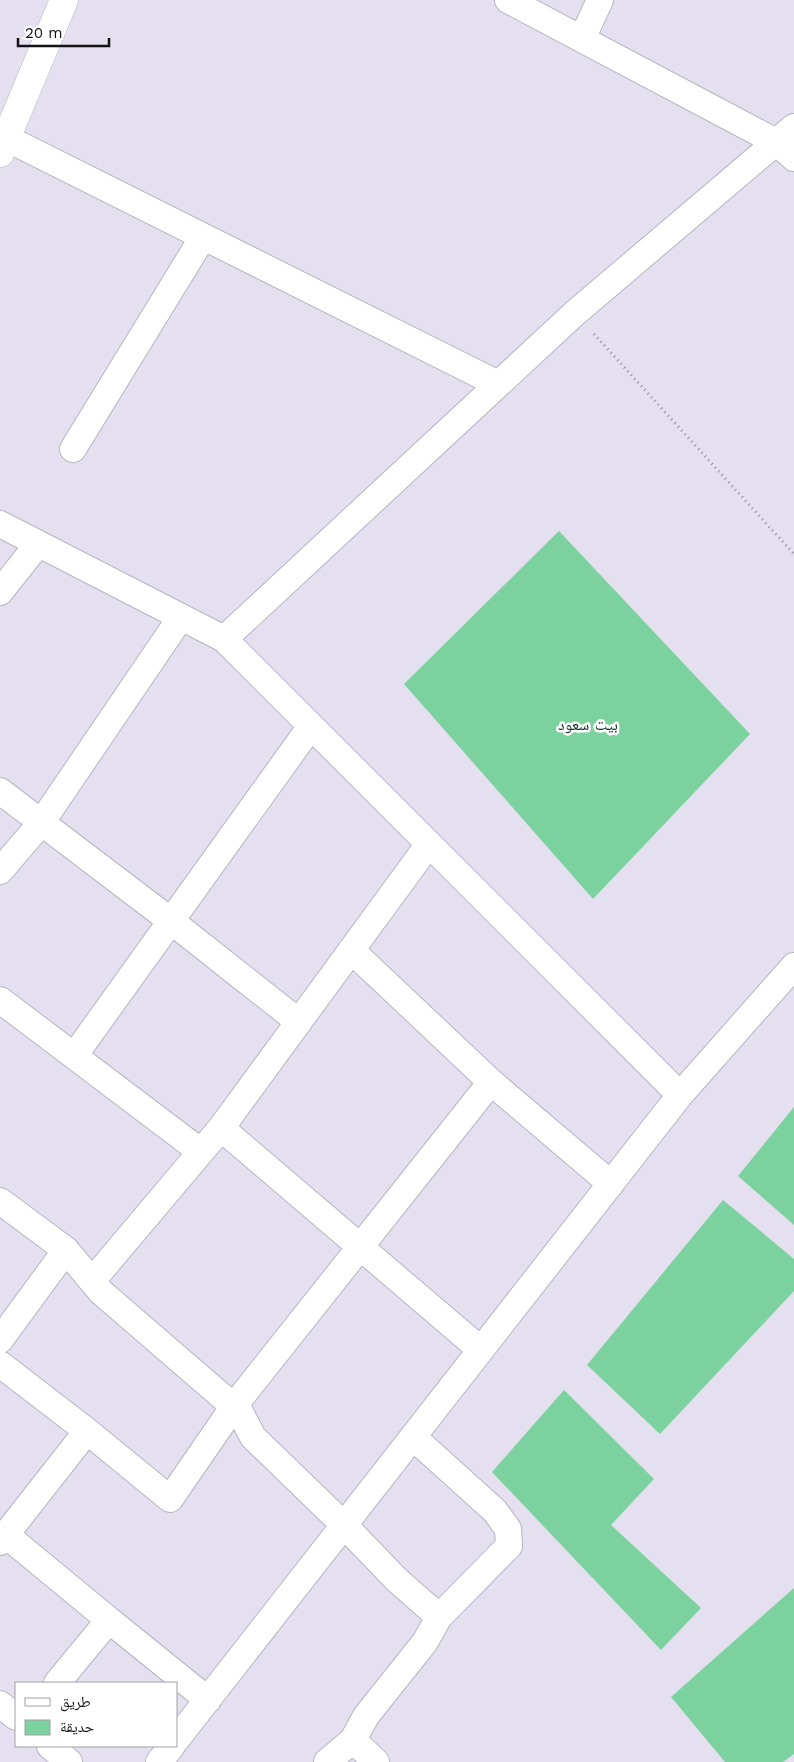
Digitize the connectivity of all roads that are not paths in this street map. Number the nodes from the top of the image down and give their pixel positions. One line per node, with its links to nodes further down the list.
1 (64, 0): 6 (street)
2 (508, 0): 4 (street)
3 (600, 0): 4 (street)
4 (582, 39): 5 (street)
5 (788, 142): 8 (street)
6 (3, 146): 7 (street)
7 (203, 237): 8 (street); 9 (street)
8 (498, 384): 14 (street)
9 (73, 449)
10 (0, 524): 11 (street)
11 (38, 544): 12 (street); 13 (street)
12 (0, 592)
13 (181, 617): 14 (street); 17 (street)
14 (224, 639): 15 (street)
15 (311, 726): 18 (street); 20 (street)
16 (0, 791): 17 (street)
17 (41, 823): 19 (street); 20 (street)
18 (428, 844): 21 (street); 27 (street)
19 (0, 871)
20 (171, 921): 24 (street); 25 (street)
21 (350, 950): 24 (street); 26 (street)
22 (794, 966): 27 (street)
23 (0, 1000): 25 (street)
24 (299, 1022): 28 (street)
25 (74, 1056): 29 (street)
26 (490, 1082): 30 (street); 32 (street)
27 (680, 1095): 30 (street)
28 (221, 1128): 29 (street); 32 (street)
29 (200, 1151): 34 (street)
30 (611, 1184): 36 (street)
31 (0, 1200): 33 (street)
32 (359, 1247): 36 (street); 38 (street)
33 (66, 1250): 34 (street); 35 (street)
34 (92, 1281): 38 (street)
35 (0, 1340)
36 (481, 1350): 40 (street)
37 (0, 1364): 39 (street)
38 (234, 1406): 39 (street); 41 (street)
39 (87, 1430): 42 (street)
40 (413, 1437): 41 (street); 43 (street)
41 (344, 1525): 43 (street); 46 (street)
42 (3, 1538): 44 (street)
43 (439, 1617): 50 (street)
44 (109, 1620): 45 (street); 46 (street)
45 (58, 1682)
46 (208, 1700): 49 (street)
47 (0, 1704): 48 (street)
48 (15, 1717)
49 (178, 1738)
50 (353, 1740): 55 (street); 56 (street)
51 (51, 1747): 53 (street)
52 (171, 1747): 54 (street)
53 (70, 1762)
54 (159, 1762)
55 (327, 1762)
56 (376, 1762)

